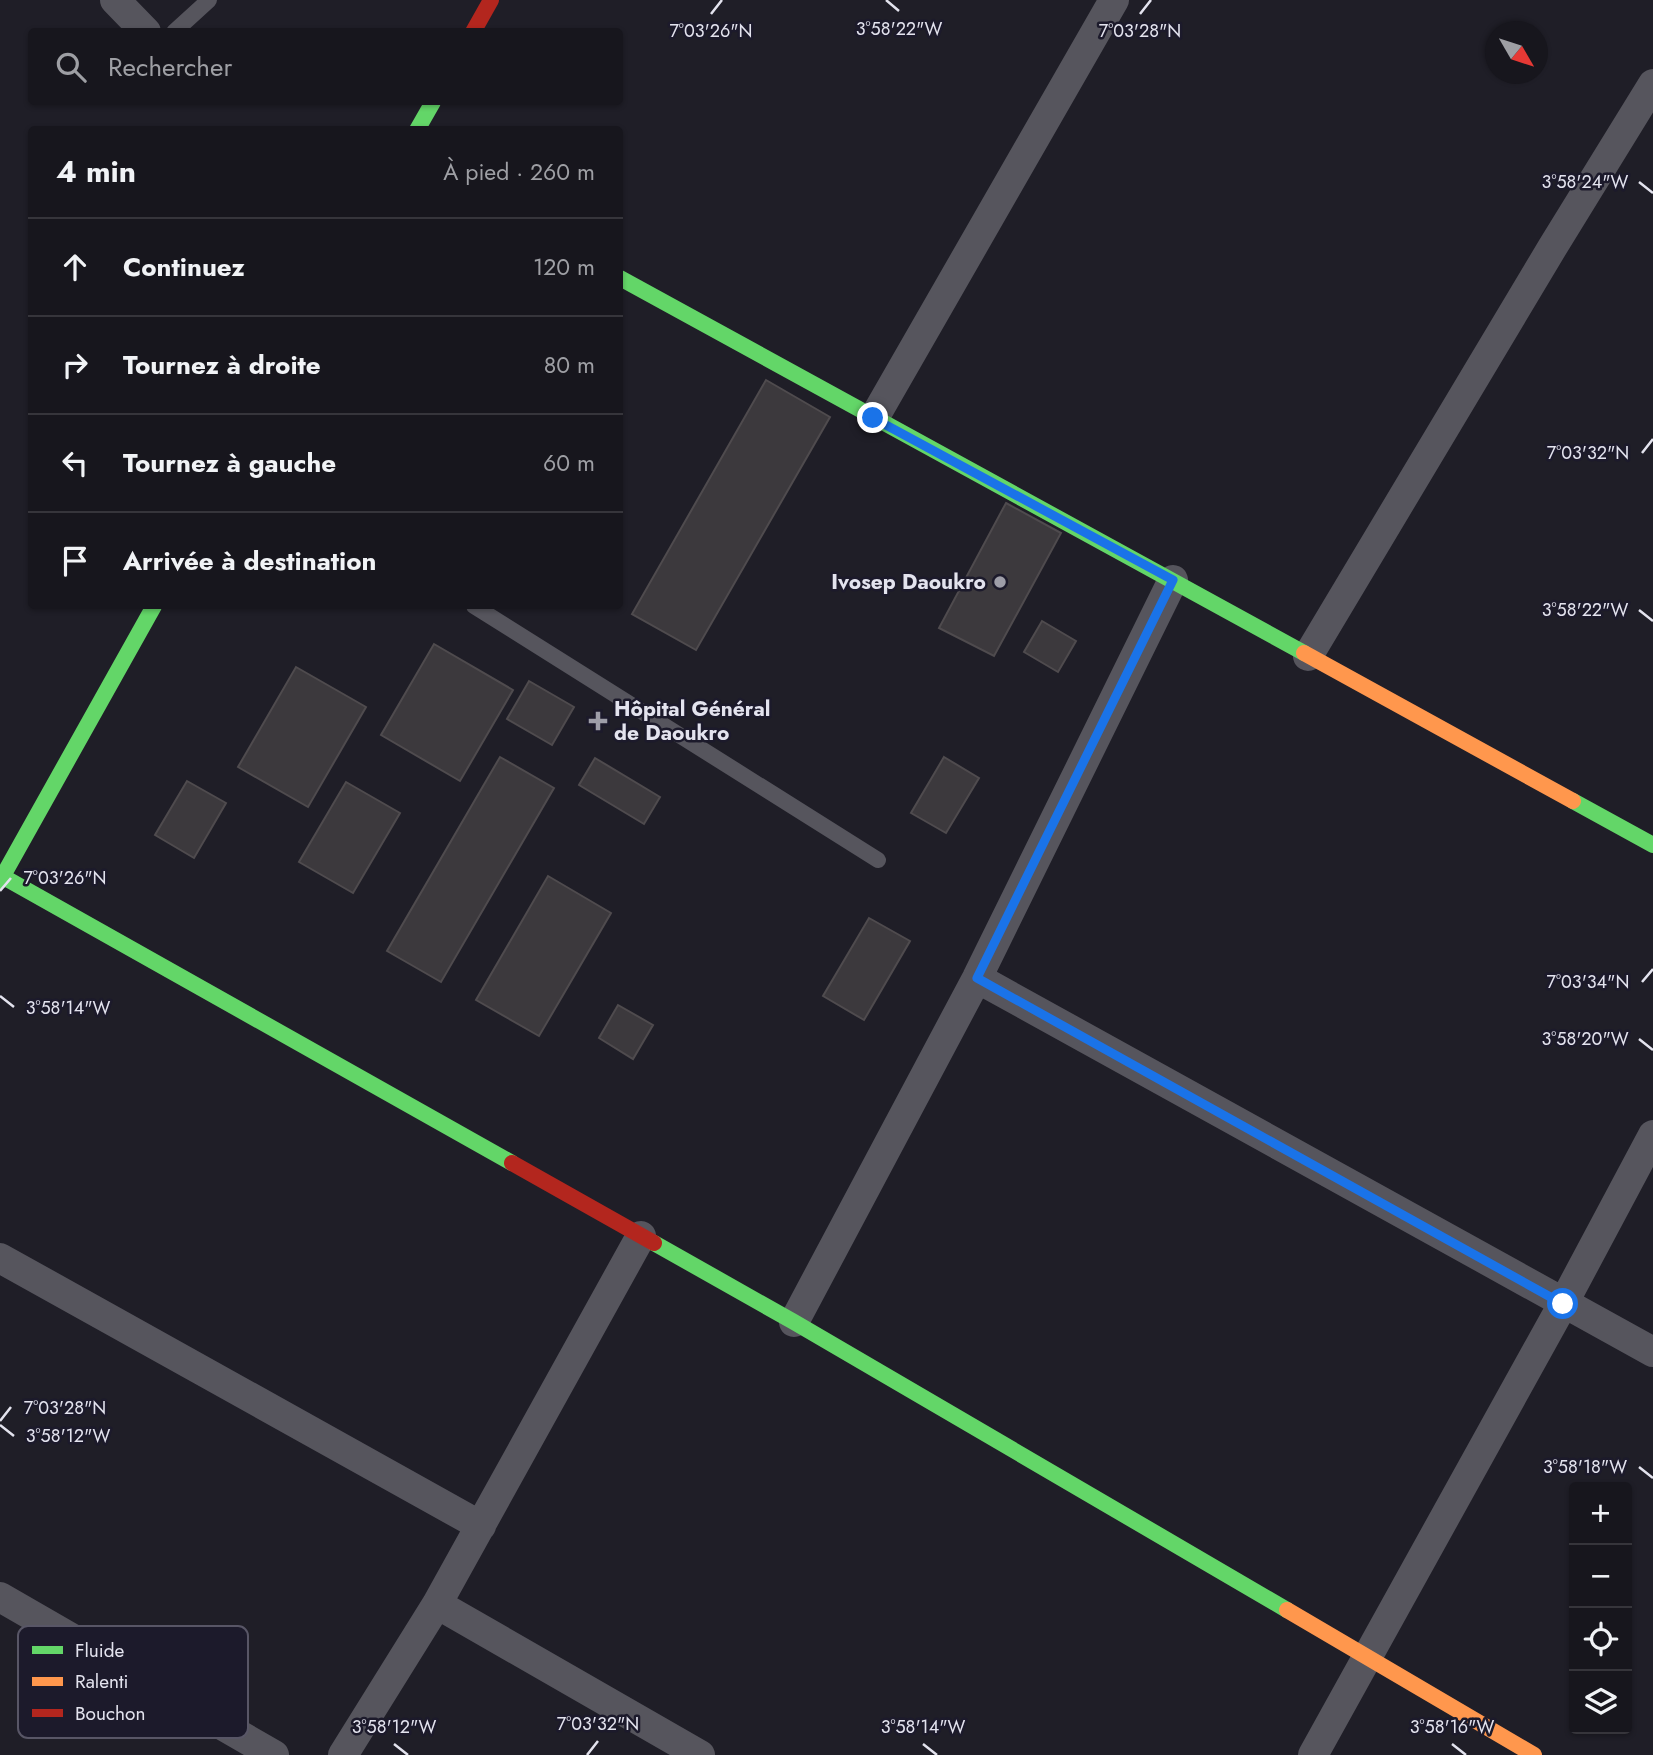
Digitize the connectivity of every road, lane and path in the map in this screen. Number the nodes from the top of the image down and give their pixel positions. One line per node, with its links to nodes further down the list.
1 (115, 0): 5 (street)
2 (209, 0): 6 (lane)
3 (491, 0): 7 (street)
4 (1114, 0): 12 (street)
5 (142, 28)
6 (178, 28)
7 (475, 28)
8 (1653, 84): 16 (street)
9 (431, 105): 10 (street)
10 (419, 126)
11 (623, 280): 12 (street)
12 (873, 418): 13 (street)
13 (1173, 580): 16 (street); 20 (street)
14 (152, 609): 19 (street)
15 (479, 609): 18 (lane)
16 (1308, 656): 17 (street)
17 (1653, 845)
18 (878, 860)
19 (1, 878): 22 (street)
20 (977, 978): 24 (street); 25 (street)
21 (1653, 1135): 24 (street)
22 (641, 1236): 25 (street); 27 (street)
23 (0, 1258): 27 (street)
24 (1563, 1304): 26 (street); 31 (street)
25 (794, 1322): 31 (street)
26 (1653, 1352)
27 (481, 1526): 29 (street)
28 (0, 1597): 30 (street)
29 (437, 1604): 34 (street); 35 (street)
30 (50, 1626)
31 (1368, 1659): 36 (street); 37 (street)
32 (245, 1738): 33 (street)
33 (274, 1755)
34 (343, 1755)
35 (700, 1755)
36 (1313, 1755)
37 (1534, 1755)

